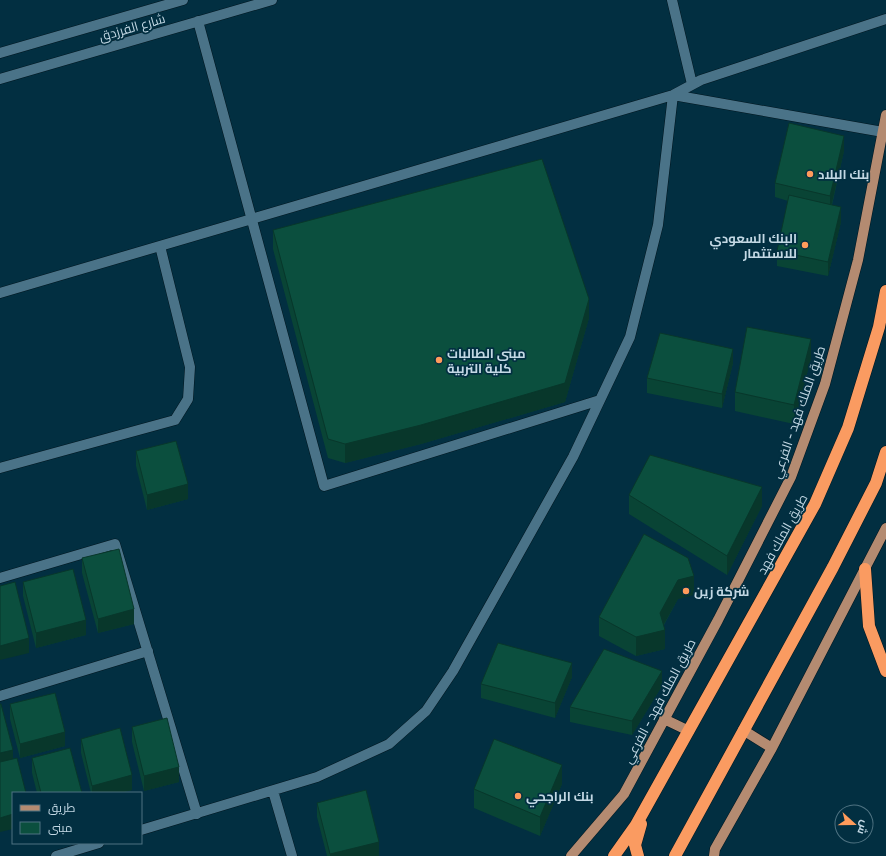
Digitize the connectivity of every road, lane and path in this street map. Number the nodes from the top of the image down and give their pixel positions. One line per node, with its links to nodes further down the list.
1 (183, 0): 6 (street, شارع الفرزدق)
2 (272, 0): 5 (street, شارع الفرزدق)
3 (672, 0): 8 (street)
4 (886, 19): 8 (street)
5 (198, 21): 7 (street, شارع الفرزدق); 12 (street)
6 (0, 53)
7 (0, 79)
8 (692, 84): 9 (street)
9 (673, 95): 11 (street); 12 (street); 16 (street)
10 (886, 115): 11 (main road, طريق الملك فهد - الفرعي)
11 (883, 132): 25 (main road, طريق الملك فهد - الفرعي)
12 (251, 219): 13 (street); 16 (street)
13 (160, 246): 15 (street); 18 (street)
14 (886, 291): 27 (highway, طريق الملك فهد)
15 (0, 293)
16 (600, 400): 29 (street)
17 (886, 452): 26 (highway)
18 (0, 468)
19 (886, 528): 20 (main road)
20 (865, 569): 23 (highway); 28 (main road)
21 (0, 578): 22 (street)
22 (148, 651): 24 (street); 31 (street)
23 (886, 671)
24 (0, 696)
25 (664, 719): 27 (main road); 37 (main road, طريق الملك فهد - الفرعي)
26 (743, 730): 28 (main road); 33 (highway)
27 (688, 731): 30 (highway, طريق الملك فهد)
28 (772, 748): 42 (main road)
29 (273, 791): 31 (street); 36 (street)
30 (647, 806): 38 (highway, طريق الملك فهد); 39 (highway)
31 (197, 814): 32 (street)
32 (142, 830)
33 (687, 834): 40 (highway); 41 (highway)
34 (96, 844): 35 (street)
35 (56, 856)
36 (292, 856)
37 (571, 856)
38 (614, 856)
39 (638, 856)
40 (670, 856)
41 (675, 856)
42 (714, 856)

